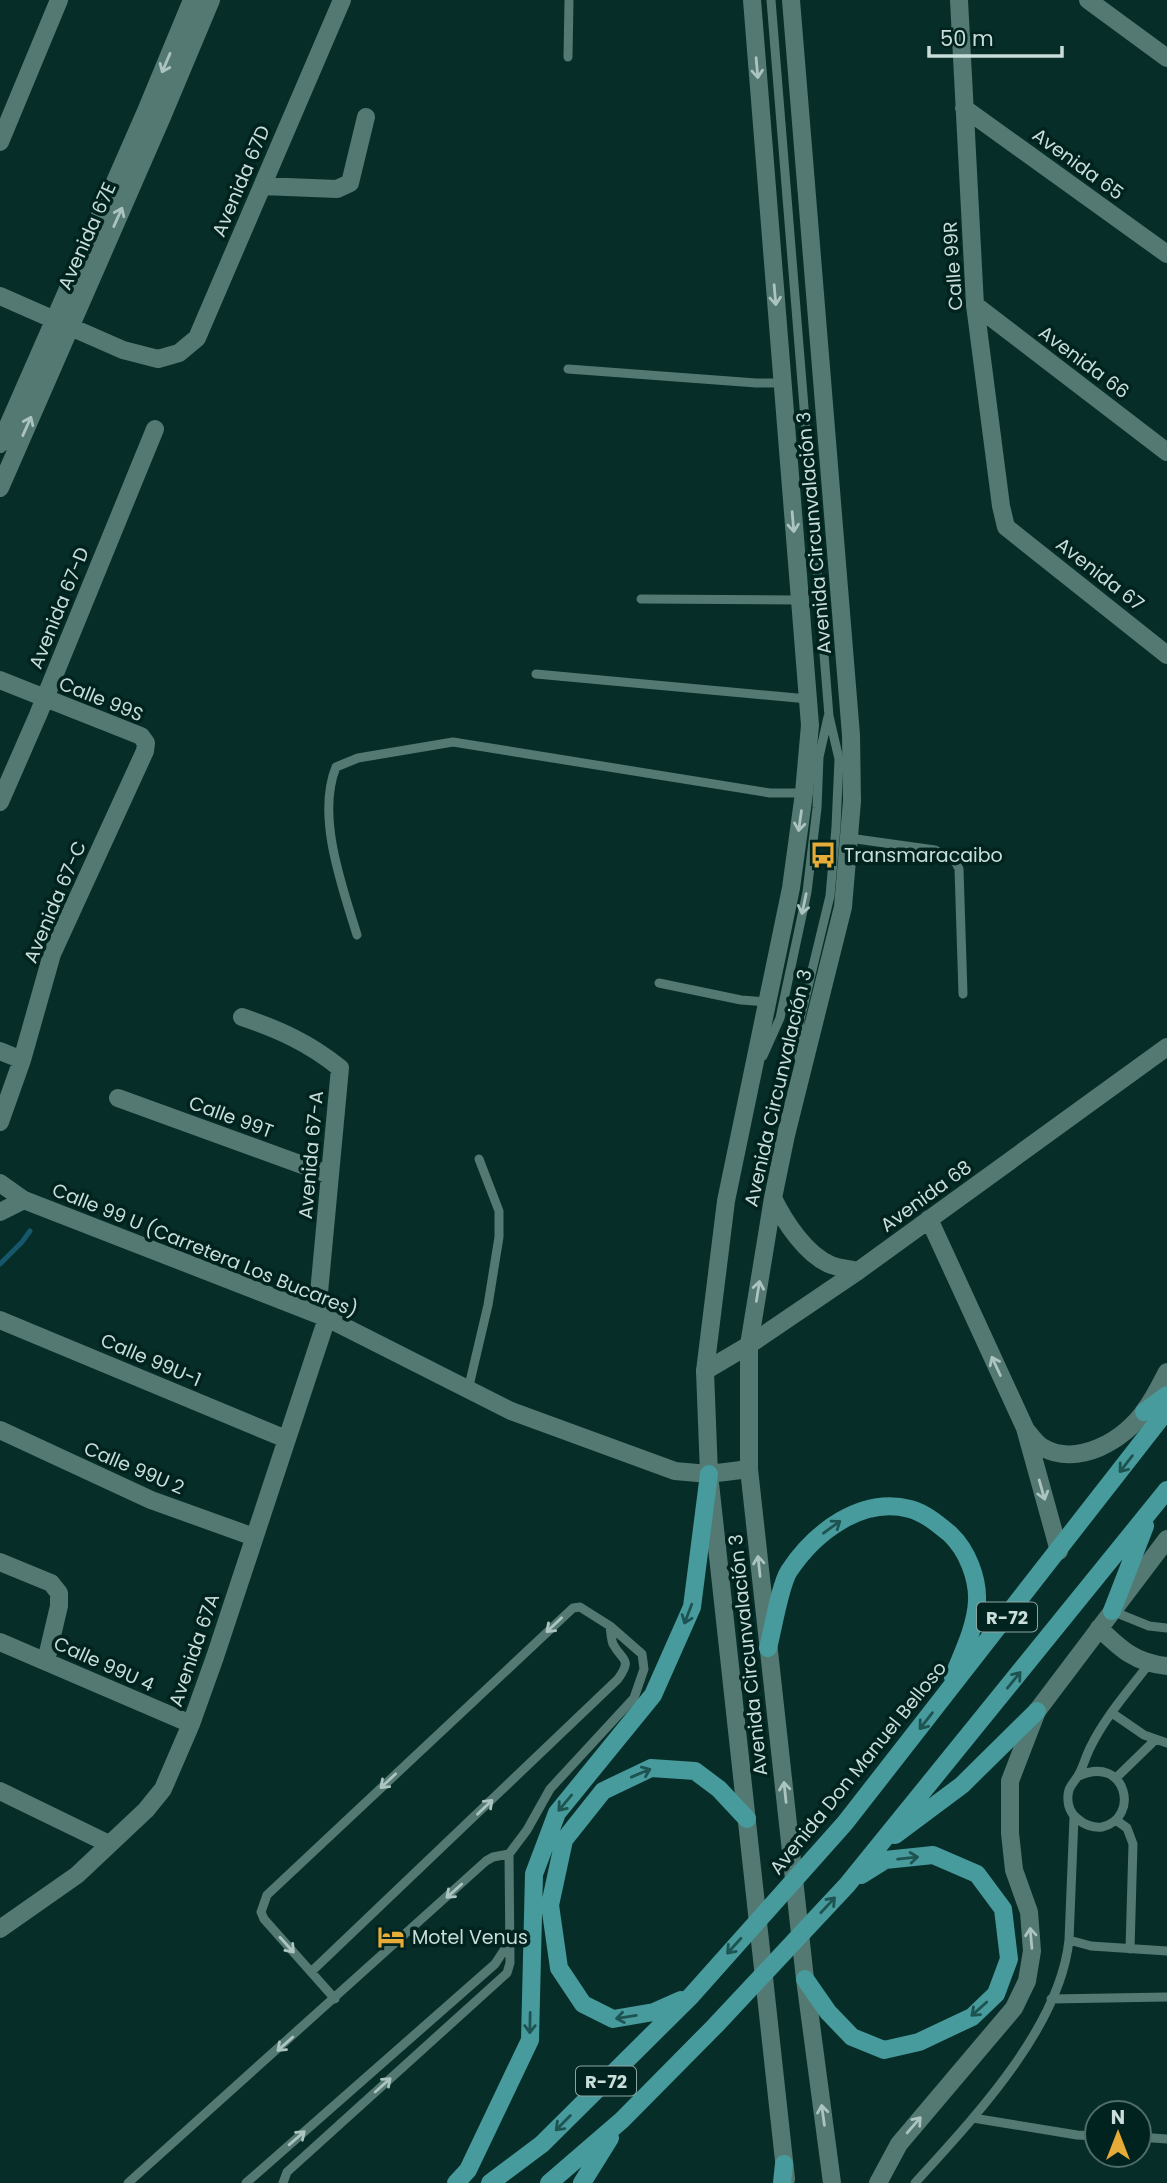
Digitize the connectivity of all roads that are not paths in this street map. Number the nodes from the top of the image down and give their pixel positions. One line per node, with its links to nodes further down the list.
1 (59, 0): 15 (street)
2 (192, 0): 20 (street, Avenida 67E, one-way to 20)
3 (211, 0): 20 (street, Avenida 67E, one-way to 3)
4 (341, 0): 16 (street, Avenida 67D)
5 (569, 0): 11 (lane)
6 (752, 0): 22 (street, Avenida Circunvalación 3, one-way to 22)
7 (771, 0): 35 (lane)
8 (791, 0): 39 (street, Avenida Circunvalación 3)
9 (959, 0): 13 (street, Calle 99R)
10 (1088, 0): 12 (street)
11 (568, 58)
12 (1167, 58)
13 (964, 108): 17 (street, Avenida 65); 19 (street, Calle 99R)
14 (366, 117): 16 (street)
15 (0, 142)
16 (262, 186): 20 (street, Avenida 67D)
17 (1167, 254)
18 (0, 296): 20 (street)
19 (975, 305): 25 (street, Avenida 66); 27 (street, Calle 99R)
20 (63, 323): 24 (street, Avenida 67E); 26 (street, Avenida 67E, one-way to 20)
21 (568, 369): 22 (lane)
22 (782, 383): 29 (street, Avenida Circunvalación 3, one-way to 29)
23 (155, 429): 33 (street, Avenida 67-D)
24 (0, 444)
25 (1167, 452)
26 (0, 488)
27 (1006, 527): 30 (street, Avenida 67)
28 (641, 599): 29 (lane)
29 (800, 600): 34 (street, Avenida Circunvalación 3)
30 (1167, 654)
31 (536, 674): 34 (lane)
32 (0, 680): 33 (street, Calle 99S)
33 (45, 699): 36 (street, Calle 99S); 38 (street, Avenida 67-D)
34 (808, 699): 37 (street, Avenida Circunvalación 3)
35 (829, 716): 48 (lane, one-way to 48); 49 (lane)
36 (146, 743): 47 (street, Avenida 67-C)
37 (804, 793): 40 (lane); 43 (street, Avenida Circunvalación 3, one-way to 43)
38 (0, 802)
39 (849, 838): 42 (lane); 49 (street, Avenida Circunvalación 3)
40 (357, 935)
41 (659, 983): 43 (lane)
42 (963, 994)
43 (767, 1002): 48 (street, Avenida Circunvalación 3)
44 (242, 1017): 53 (street, Avenida 67-A)
45 (1167, 1047): 59 (street, Avenida 68)
46 (0, 1051): 47 (street)
47 (22, 1060): 51 (street, Avenida 67-C)
48 (750, 1084): 64 (street, Avenida Circunvalación 3)
49 (798, 1086): 55 (street, Avenida Circunvalación 3)
50 (118, 1098): 53 (street, Calle 99T)
51 (0, 1122)
52 (479, 1159): 66 (lane)
53 (330, 1175): 61 (street, Avenida 67-A)
54 (0, 1183): 56 (street, Calle 99 U (Carretera Los Bucares))
55 (772, 1198): 60 (street); 63 (street, Avenida Circunvalación 3, one-way to 55)
56 (23, 1200): 57 (street); 58 (street); 61 (street, Calle 99 U (Carretera Los Bucares))
57 (0, 1203)
58 (0, 1212)
59 (929, 1219): 60 (street, Avenida 68); 69 (street, one-way to 59)
60 (858, 1271): 63 (street, Avenida 68)
61 (322, 1316): 66 (street, Calle 99 U (Carretera Los Bucares)); 71 (street, Avenida 67A)
62 (0, 1320): 71 (street, Calle 99U-1)
63 (749, 1345): 64 (street, Avenida 68); 72 (street, Avenida Circunvalación 3)
64 (705, 1371): 73 (street, Avenida Circunvalación 3)
65 (1167, 1372): 68 (street)
66 (468, 1390): 73 (street, Calle 99 U (Carretera Los Bucares))
67 (1167, 1394): 68 (main road)
68 (1158, 1413): 69 (street); 78 (main road, Avenida Don Manuel Belloso / R-72, one-way to 78)
69 (1025, 1428): 78 (street, one-way to 78)
70 (0, 1430): 76 (street, Calle 99U 2)
71 (286, 1439): 76 (street, Avenida 67A)
72 (749, 1469): 73 (street, Calle 99 U (Carretera Los Bucares)); 85 (street, Avenida Circunvalación 3, one-way to 72)
73 (709, 1474): 99 (street, Avenida Circunvalación 3); 123 (main road, one-way to 123)
74 (1167, 1490): 75 (main road, R-72)
75 (1151, 1510): 80 (main road, R-72); 102 (main road, R-72, one-way to 75)
76 (254, 1537): 92 (street, Avenida 67A)
77 (1167, 1539): 80 (street, R-72)
78 (1059, 1551): 89 (main road, Avenida Don Manuel Belloso / R-72)
79 (0, 1562): 86 (street)
80 (1112, 1611): 82 (street, R-72); 83 (lane)
81 (610, 1626): 103 (lane); 110 (lane, one-way to 81); 110 (lane, one-way to 110)
82 (1099, 1628): 87 (street); 90 (street, R-72)
83 (1167, 1628)
84 (0, 1642): 86 (street, Calle 99U 4)
85 (768, 1648): 89 (main road, one-way to 89); 111 (street, Avenida Circunvalación 3, one-way to 85)
86 (46, 1661): 92 (street, Calle 99U 4)
87 (1149, 1664): 88 (street); 91 (lane)
88 (1167, 1666)
89 (946, 1695): 112 (main road, Avenida Don Manuel Belloso / R-72, one-way to 112)
90 (1037, 1711): 102 (main road, R-72); 129 (street, one-way to 90)
91 (1112, 1713): 93 (lane); 95 (lane)
92 (191, 1724): 101 (street, Avenida 67A)
93 (1154, 1740): 94 (lane); 96 (lane)
94 (1167, 1743)
95 (1079, 1776): 96 (lane); 98 (lane)
96 (1116, 1778): 100 (lane)
97 (0, 1791): 101 (street)
98 (1074, 1817): 100 (lane); 106 (lane)
99 (747, 1819): 112 (main road, one-way to 99); 119 (street, Avenida Circunvalación 3)
100 (1116, 1819): 108 (lane)
101 (109, 1844): 105 (street, Avenida 67A)
102 (873, 1852): 104 (main road, R-72)
103 (509, 1854): 107 (lane); 114 (lane, one-way to 114)
104 (847, 1885): 111 (main road, one-way to 111); 117 (main road, R-72, one-way to 104)
105 (0, 1929)
106 (1069, 1940): 108 (lane); 115 (lane)
107 (510, 1941): 121 (lane, one-way to 107); 122 (lane, one-way to 107)
108 (1130, 1949): 109 (lane)
109 (1167, 1951)
110 (311, 1972): 114 (lane)
111 (805, 1979): 128 (street, Avenida Circunvalación 3, one-way to 111)
112 (691, 1996): 124 (main road, Avenida Don Manuel Belloso / R-72, one-way to 124)
113 (1167, 1997): 115 (lane)
114 (335, 1999): 120 (lane, one-way to 120)
115 (1051, 1999): 116 (lane)
116 (973, 2118): 118 (lane); 130 (lane)
117 (621, 2120): 125 (main road, R-72); 126 (main road)
118 (1083, 2135)
119 (784, 2164): 127 (main road)
120 (128, 2183)
121 (246, 2183)
122 (283, 2183)
123 (456, 2183)
124 (490, 2183)
125 (549, 2183)
126 (582, 2183)
127 (785, 2183)
128 (832, 2183)
129 (878, 2183)
130 (915, 2183)

